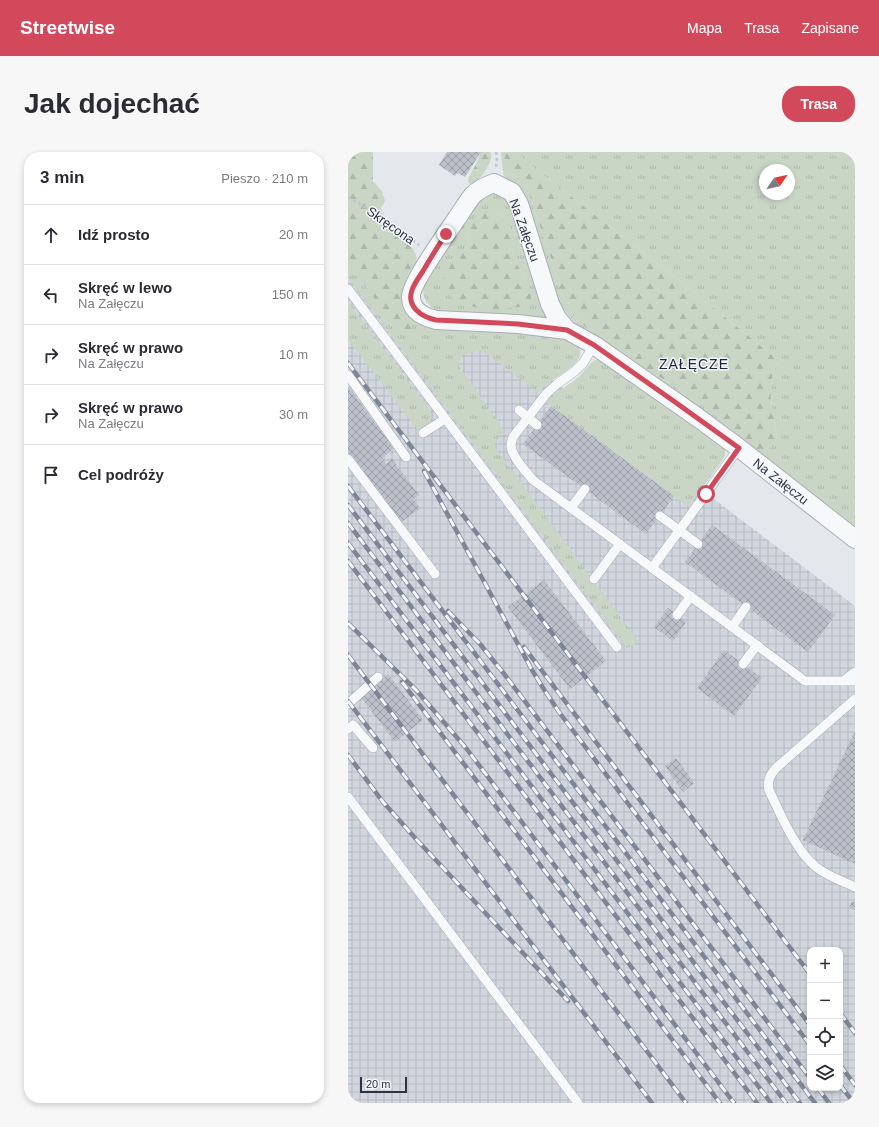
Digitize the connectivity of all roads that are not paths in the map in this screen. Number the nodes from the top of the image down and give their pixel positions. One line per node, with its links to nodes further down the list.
1 (348, 289): 7 (lane)
2 (567, 330): 2 (street, Na Załęczu); 3 (street, Na Załęczu)
3 (594, 345): 6 (lane); 10 (street, Na Załęczu)
4 (348, 375): 11 (lane)
5 (518, 410): 6 (lane)
6 (528, 418): 8 (lane); 14 (lane)
7 (445, 419): 9 (lane); 28 (lane)
8 (537, 425)
9 (423, 434)
10 (739, 448): 16 (lane); 17 (street, Na Załęczu)
11 (406, 457)
12 (348, 459): 21 (lane)
13 (585, 489): 14 (lane)
14 (571, 508): 18 (lane)
15 (660, 516): 16 (lane)
16 (679, 530): 19 (lane); 20 (lane)
17 (855, 539)
18 (620, 544): 20 (lane); 22 (lane)
19 (698, 544)
20 (652, 568): 23 (lane)
21 (435, 574)
22 (594, 579)
23 (691, 596): 25 (lane); 26 (lane)
24 (746, 607): 26 (lane)
25 (677, 615)
26 (732, 627): 27 (lane)
27 (757, 645): 29 (lane); 32 (lane)
28 (617, 647)
29 (743, 664)
30 (855, 672): 32 (lane)
31 (378, 677): 35 (lane)
32 (843, 681): 33 (lane)
33 (855, 681)
34 (855, 700): 39 (lane)
35 (348, 704)
36 (350, 724): 37 (lane)
37 (373, 748)
38 (348, 797): 40 (lane)
39 (855, 887)
40 (578, 1103)

